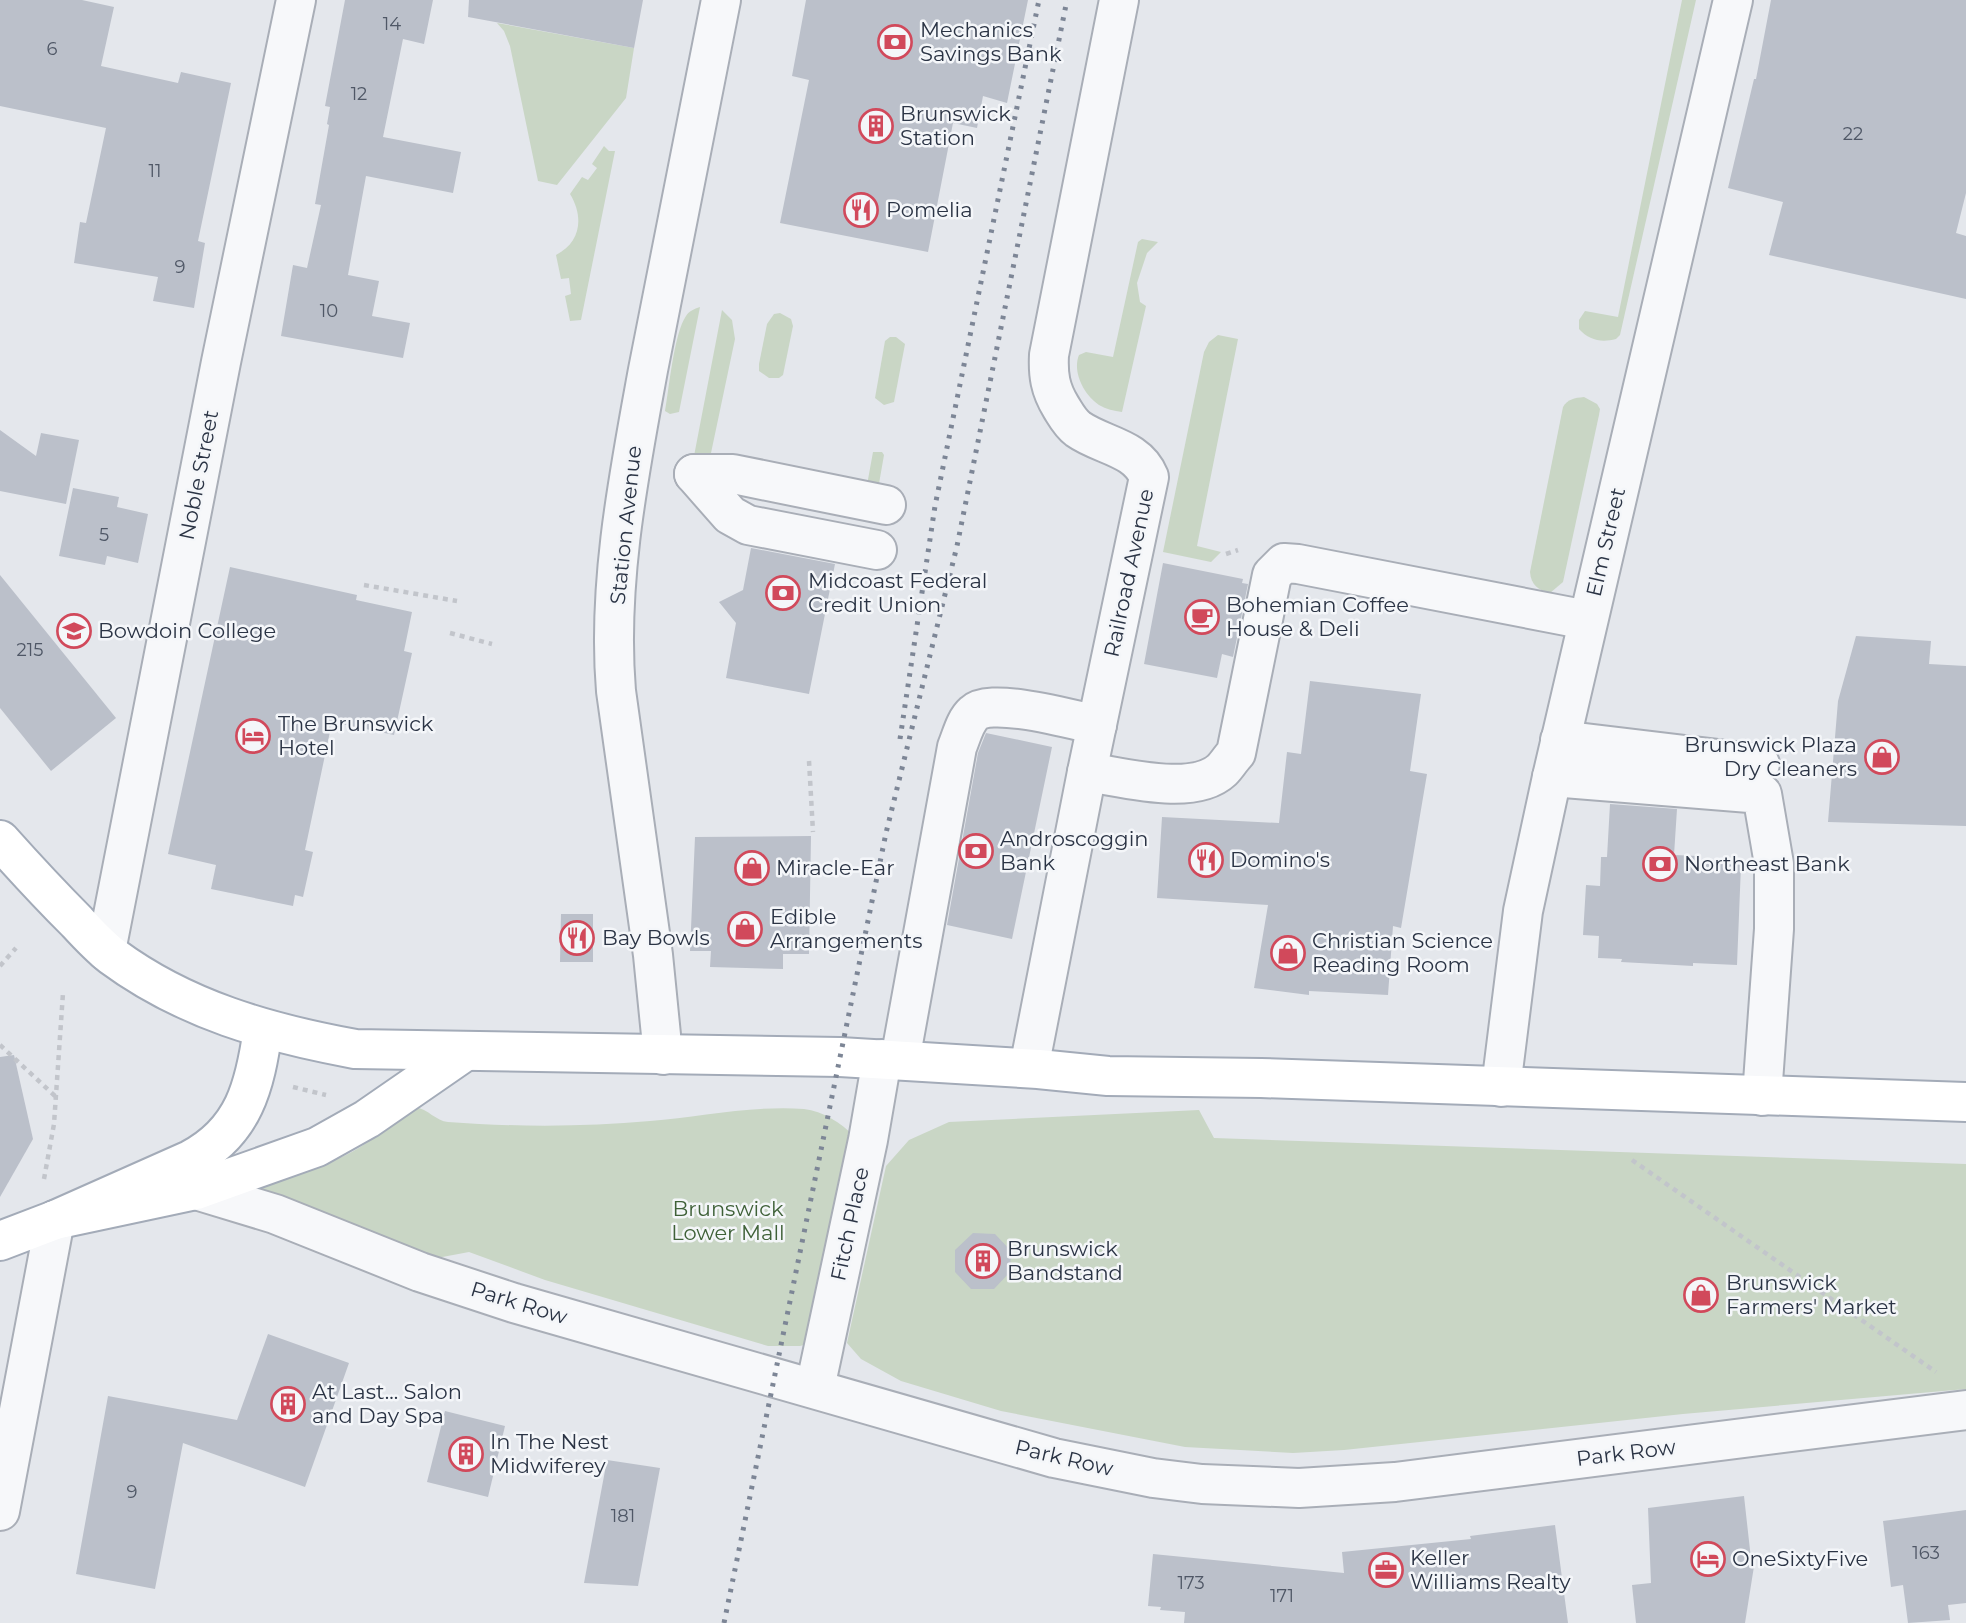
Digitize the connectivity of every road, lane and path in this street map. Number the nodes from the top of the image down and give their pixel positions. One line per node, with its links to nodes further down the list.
1 (296, 0): 21 (street, Noble Street)
2 (722, 0): 27 (street, Station Avenue)
3 (1119, 0): 12 (street, Railroad Avenue)
4 (1733, 0): 9 (street, Elm Street)
5 (703, 485): 6 (street)
6 (881, 528)
7 (364, 585): 8 (path)
8 (457, 601)
9 (1587, 620): 13 (street, Elm Street); 16 (street)
10 (450, 633): 11 (path)
11 (492, 643)
12 (1097, 725): 16 (street, Railroad Avenue); 28 (street, Fitch Place)
13 (1560, 740): 15 (street); 17 (street, Elm Street)
14 (809, 761): 18 (path)
15 (1760, 764)
16 (1087, 772): 29 (street, Railroad Avenue)
17 (1552, 777): 31 (street, Elm Street); 33 (street)
18 (813, 832)
19 (0, 840): 21 (main road)
20 (16, 948): 22 (path)
21 (106, 951): 24 (main road)
22 (0, 966)
23 (62, 993): 32 (path)
24 (263, 1029): 26 (main road); 39 (main road)
25 (0, 1045): 32 (path)
26 (464, 1052): 27 (main road); 38 (main road)
27 (663, 1055): 28 (main road)
28 (891, 1059): 29 (main road); 42 (street, Fitch Place)
29 (1029, 1068): 31 (main road)
30 (290, 1087): 34 (path)
31 (1500, 1087): 33 (main road)
32 (55, 1096): 37 (path)
33 (1762, 1096): 35 (main road)
34 (339, 1099)
35 (1966, 1102)
36 (1632, 1160): 41 (path)
37 (44, 1180)
38 (196, 1190): 39 (main road); 42 (street, Park Row)
39 (55, 1220): 40 (main road); 44 (street)
40 (0, 1241)
41 (1936, 1373)
42 (815, 1388): 43 (street, Park Row)
43 (1966, 1410)
44 (0, 1511)

